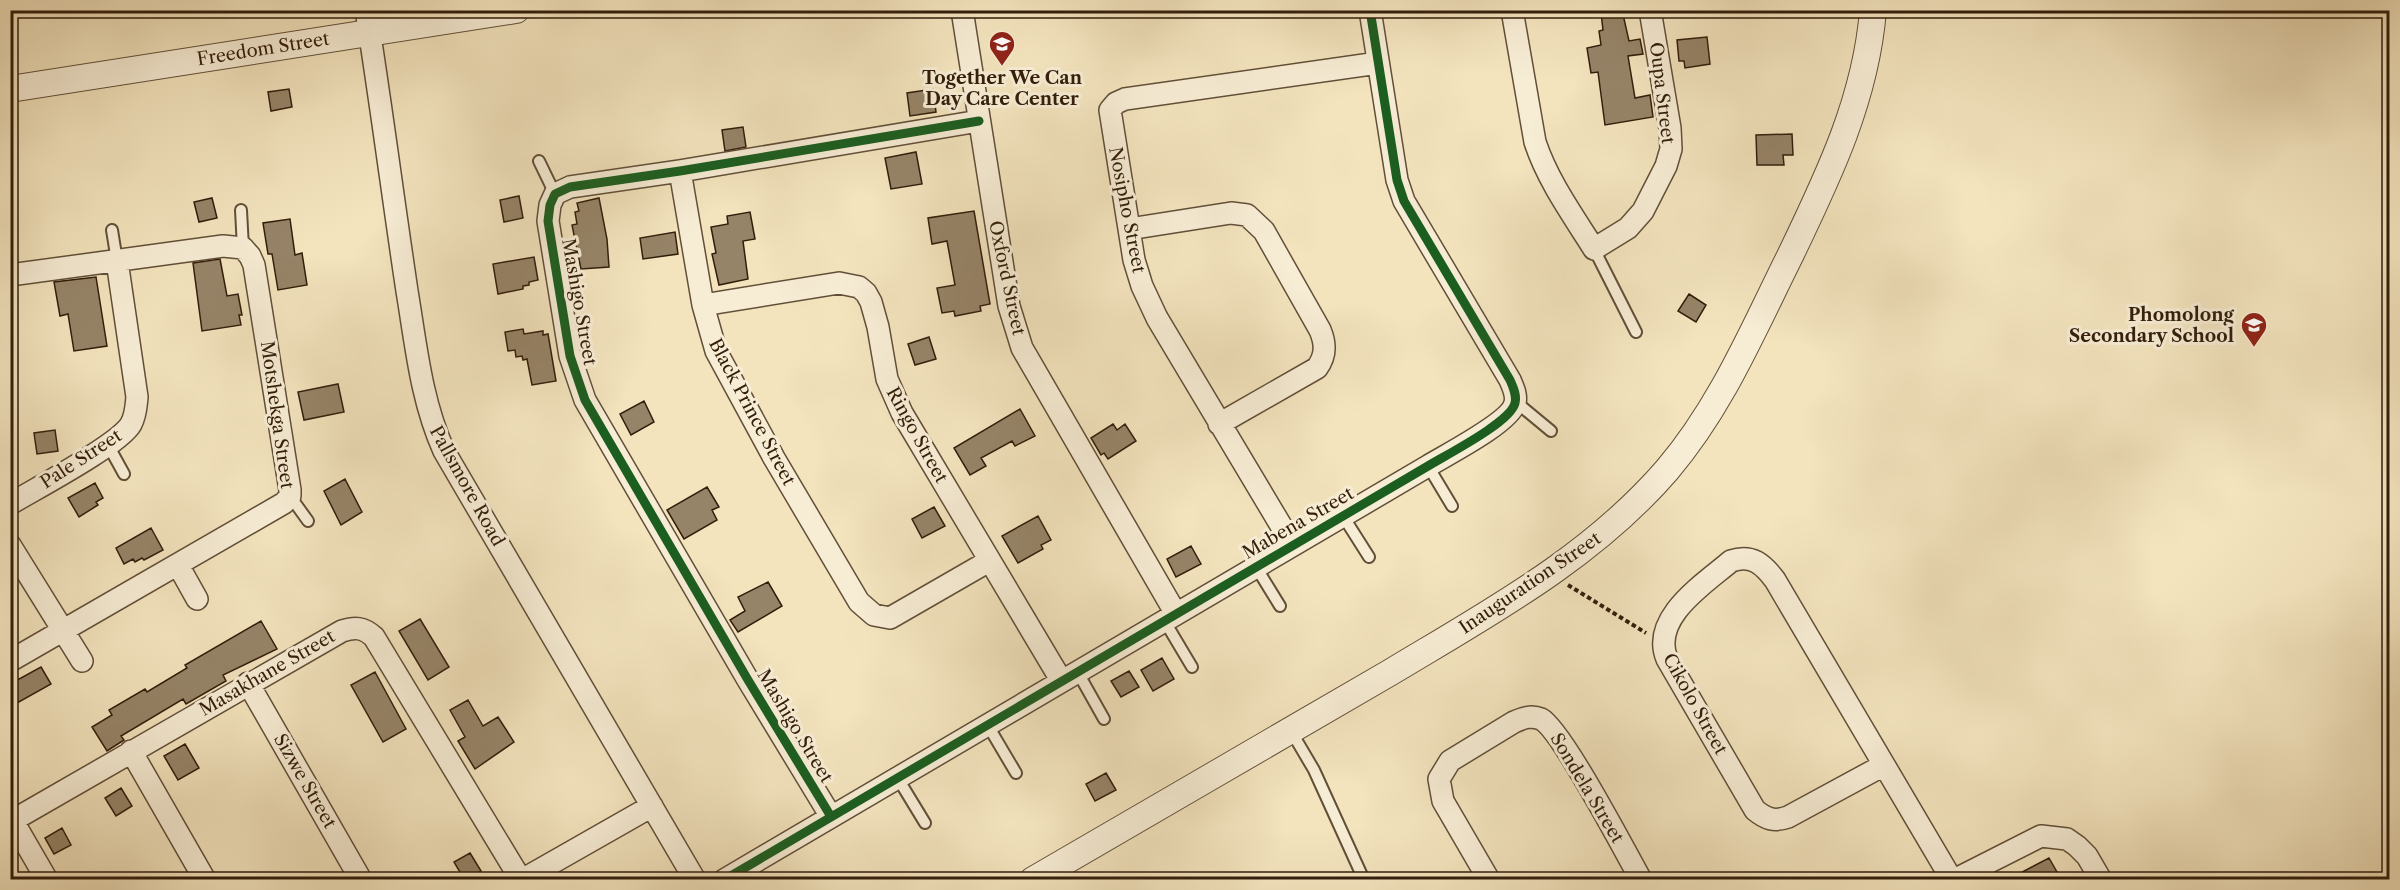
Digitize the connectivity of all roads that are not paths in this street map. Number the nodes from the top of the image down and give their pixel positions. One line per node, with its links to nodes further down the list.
1 (516, 10): 7 (street, Freedom Street)
2 (962, 10): 10 (street, Oxford Street)
3 (1370, 10): 8 (street)
4 (1512, 10): 18 (street)
5 (1650, 10): 18 (street, Oupa Street)
6 (1873, 10): 51 (street, Inauguration Street)
7 (368, 21): 9 (street, Freedom Street); 56 (street, Pallsmore Road)
8 (1378, 63): 15 (street, Nosipho Street); 23 (street)
9 (10, 89)
10 (979, 121): 12 (street); 42 (street, Oxford Street)
11 (539, 162): 13 (lane)
12 (680, 171): 13 (street); 21 (street, Black Prince Street)
13 (555, 194): 57 (street, Mashigo Street)
14 (241, 210): 17 (lane)
15 (1129, 229): 24 (street, Nosipho Street); 24 (street)
16 (112, 230): 19 (lane)
17 (243, 248): 19 (street); 29 (street, Motshekga Street)
18 (1594, 249): 22 (lane)
19 (117, 261): 20 (street); 26 (street, Pale Street)
20 (10, 275)
21 (703, 305): 37 (street, Ringo Street); 37 (street, Black Prince Street)
22 (1636, 332)
23 (1516, 402): 25 (lane); 27 (street, Mabena Street)
24 (1219, 424): 34 (street, Nosipho Street)
25 (1551, 431)
26 (108, 445): 28 (lane); 30 (street, Pale Street)
27 (1428, 466): 31 (lane); 32 (street, Mabena Street)
28 (124, 474)
29 (290, 496): 33 (lane); 38 (street, Motshekga Street)
30 (10, 504)
31 (1452, 506)
32 (1343, 516): 34 (street, Mabena Street); 36 (lane)
33 (308, 521)
34 (1292, 544): 39 (street, Mabena Street)
35 (10, 545): 43 (street)
36 (1369, 557)
37 (990, 561): 47 (street, Ringo Street)
38 (178, 565): 40 (street); 43 (street, Motshekga Street)
39 (1256, 567): 41 (lane); 42 (street, Mabena Street)
40 (197, 599)
41 (1280, 606)
42 (1170, 617): 46 (lane); 47 (street, Mabena Street)
43 (62, 630): 44 (street, Motshekga Street); 45 (street)
44 (10, 661)
45 (82, 661)
46 (1192, 667)
47 (1069, 675): 49 (lane); 50 (street, Mabena Street)
48 (249, 683): 52 (street, Masakhane Street); 62 (street, Sizwe Street); 63 (street, Masakhane Street)
49 (1104, 719)
50 (987, 724): 54 (lane); 55 (street, Mabena Street)
51 (1291, 731): 66 (street, Inauguration Street); 67 (lane)
52 (131, 751): 58 (street, Masakhane Street); 61 (street)
53 (1884, 765): 53 (street, Cikolo Street); 70 (street, Cikolo Street)
54 (1016, 773)
55 (897, 777): 57 (street, Mabena Street); 59 (lane)
56 (652, 806): 63 (street, Masakhane Street); 64 (street, Pallsmore Road)
57 (830, 815): 65 (street, Mabena Street)
58 (11, 820): 60 (street)
59 (925, 823)
60 (47, 879)
61 (206, 879)
62 (361, 879)
63 (521, 879)
64 (695, 879)
65 (724, 879)
66 (1033, 879)
67 (1364, 879)
68 (1489, 879): 69 (street, Sondela Street)
69 (1641, 879)
70 (1953, 879): 71 (street)
71 (2101, 879)

